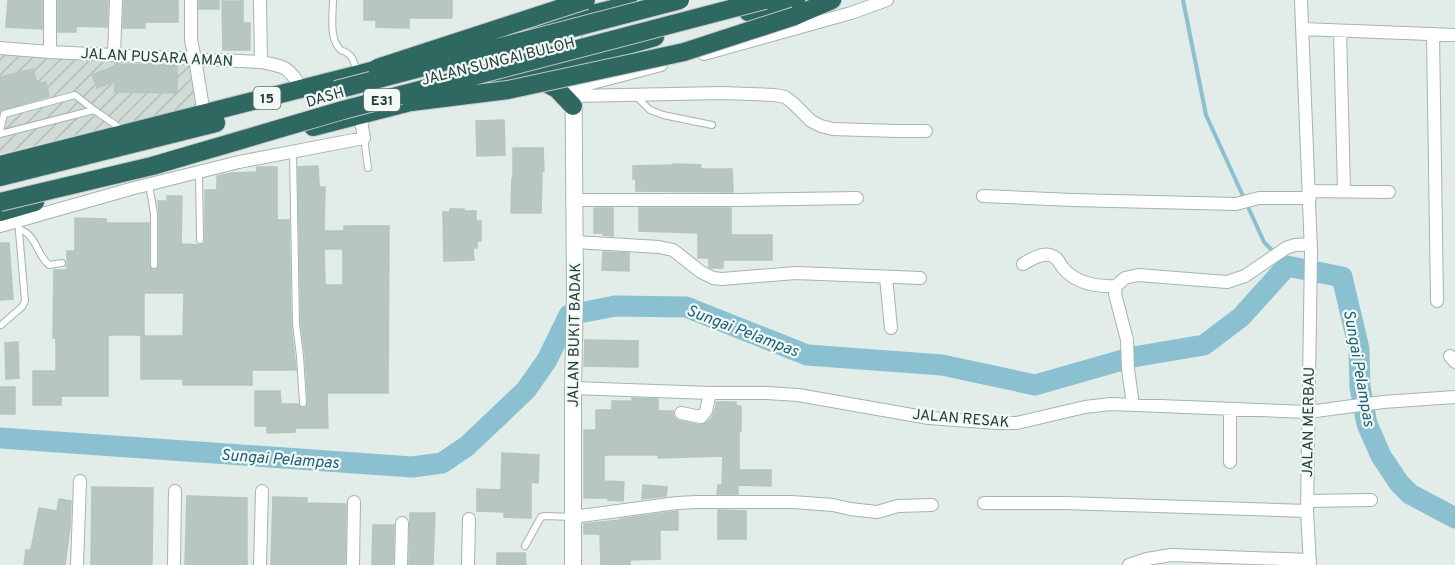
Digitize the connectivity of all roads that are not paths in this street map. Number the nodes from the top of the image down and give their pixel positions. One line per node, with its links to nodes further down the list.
1 (50, 0): 22 (street)
2 (116, 0): 23 (street)
3 (190, 0): 24 (street)
4 (260, 0): 26 (street)
5 (333, 0): 28 (lane)
6 (564, 0): 16 (highway)
7 (586, 0): 30 (highway, bridge)
8 (648, 0): 15 (highway, JALAN SUNGAI BULOH / 15)
9 (680, 0): 30 (highway, DASH / E31, bridge)
10 (765, 0): 34 (highway, DASH / E31, bridge)
11 (832, 0): 14 (highway)
12 (887, 0): 32 (street)
13 (1301, 0): 17 (street)
14 (795, 8): 25 (highway, JALAN SUNGAI BULOH); 34 (highway, bridge)
15 (573, 9): 16 (highway, JALAN SUNGAI BULOH / 15); 25 (main road, JALAN BUKIT BADAK)
16 (534, 27): 28 (highway, JALAN SUNGAI BULOH / 15)
17 (1302, 29): 18 (street); 49 (street)
18 (1340, 30): 19 (street); 47 (street)
19 (1433, 34): 20 (street); 66 (street)
20 (1455, 35)
21 (0, 48): 22 (street, JALAN PUSARA AMAN)
22 (50, 52): 23 (street, JALAN PUSARA AMAN)
23 (114, 55): 24 (street, JALAN PUSARA AMAN)
24 (195, 59): 26 (street, JALAN PUSARA AMAN); 35 (street)
25 (573, 61): 27 (highway, JALAN SUNGAI BULOH); 32 (main road, JALAN BUKIT BADAK)
26 (261, 62): 29 (street, JALAN PUSARA AMAN)
27 (524, 74): 32 (highway); 34 (highway, JALAN SUNGAI BULOH)
28 (357, 75): 29 (highway, JALAN SUNGAI BULOH / 15)
29 (302, 89): 35 (highway, JALAN SUNGAI BULOH / 15)
30 (336, 90): 45 (highway, DASH / E31)
31 (635, 95): 32 (street); 36 (lane); 37 (street)
32 (573, 97): 52 (main road, JALAN BUKIT BADAK)
33 (94, 110): 38 (lane); 39 (lane); 39 (lane)
34 (351, 113): 40 (street); 53 (highway, DASH / E31, bridge); 54 (highway, JALAN SUNGAI BULOH)
35 (204, 114): 38 (highway, JALAN SUNGAI BULOH / 15)
36 (712, 125)
37 (926, 130)
38 (126, 132): 42 (highway, JALAN SUNGAI BULOH / 15)
39 (0, 133)
40 (364, 138): 41 (street); 43 (lane)
41 (293, 152): 44 (street); 72 (lane)
42 (0, 165)
43 (368, 168)
44 (199, 173): 46 (street); 57 (lane)
45 (0, 177)
46 (148, 185): 55 (street); 62 (lane)
47 (1344, 191): 48 (street); 49 (street)
48 (1389, 192)
49 (1310, 195): 50 (street); 59 (street)
50 (983, 196)
51 (857, 198): 52 (street)
52 (574, 200): 58 (main road, JALAN BUKIT BADAK)
53 (0, 202)
54 (0, 212)
55 (18, 225): 56 (street); 60 (lane); 67 (lane)
56 (0, 226)
57 (200, 240)
58 (575, 242): 63 (street); 69 (main road, JALAN BUKIT BADAK)
59 (1311, 248): 65 (street); 75 (street, JALAN MERBAU)
60 (62, 263)
61 (1023, 264): 65 (street)
62 (154, 265)
63 (886, 277): 64 (street); 68 (street)
64 (920, 278)
65 (1116, 286): 73 (street)
66 (1437, 301)
67 (1, 325)
68 (891, 328)
69 (573, 388): 70 (street, JALAN RESAK); 86 (main road, JALAN BUKIT BADAK)
70 (710, 393): 73 (street, JALAN RESAK); 76 (street)
71 (1455, 396): 75 (street, JALAN RESAK)
72 (303, 403)
73 (1133, 405): 74 (street, JALAN RESAK)
74 (1230, 409): 75 (street, JALAN RESAK); 77 (street)
75 (1308, 412): 85 (street, JALAN MERBAU)
76 (681, 413)
77 (1230, 462)
78 (80, 481): 91 (street)
79 (175, 491): 92 (street)
80 (262, 491): 93 (street)
81 (1371, 500): 85 (street)
82 (354, 502): 94 (street)
83 (984, 503): 85 (street)
84 (932, 505): 86 (street)
85 (1307, 506): 90 (street, JALAN MERBAU)
86 (573, 517): 89 (lane); 97 (main road, JALAN BUKIT BADAK)
87 (469, 519): 96 (street)
88 (402, 523): 95 (street)
89 (525, 546)
90 (1310, 563): 98 (street)
91 (77, 565)
92 (174, 565)
93 (261, 565)
94 (353, 565)
95 (401, 565)
96 (468, 565)
97 (573, 565)
98 (1129, 565)

